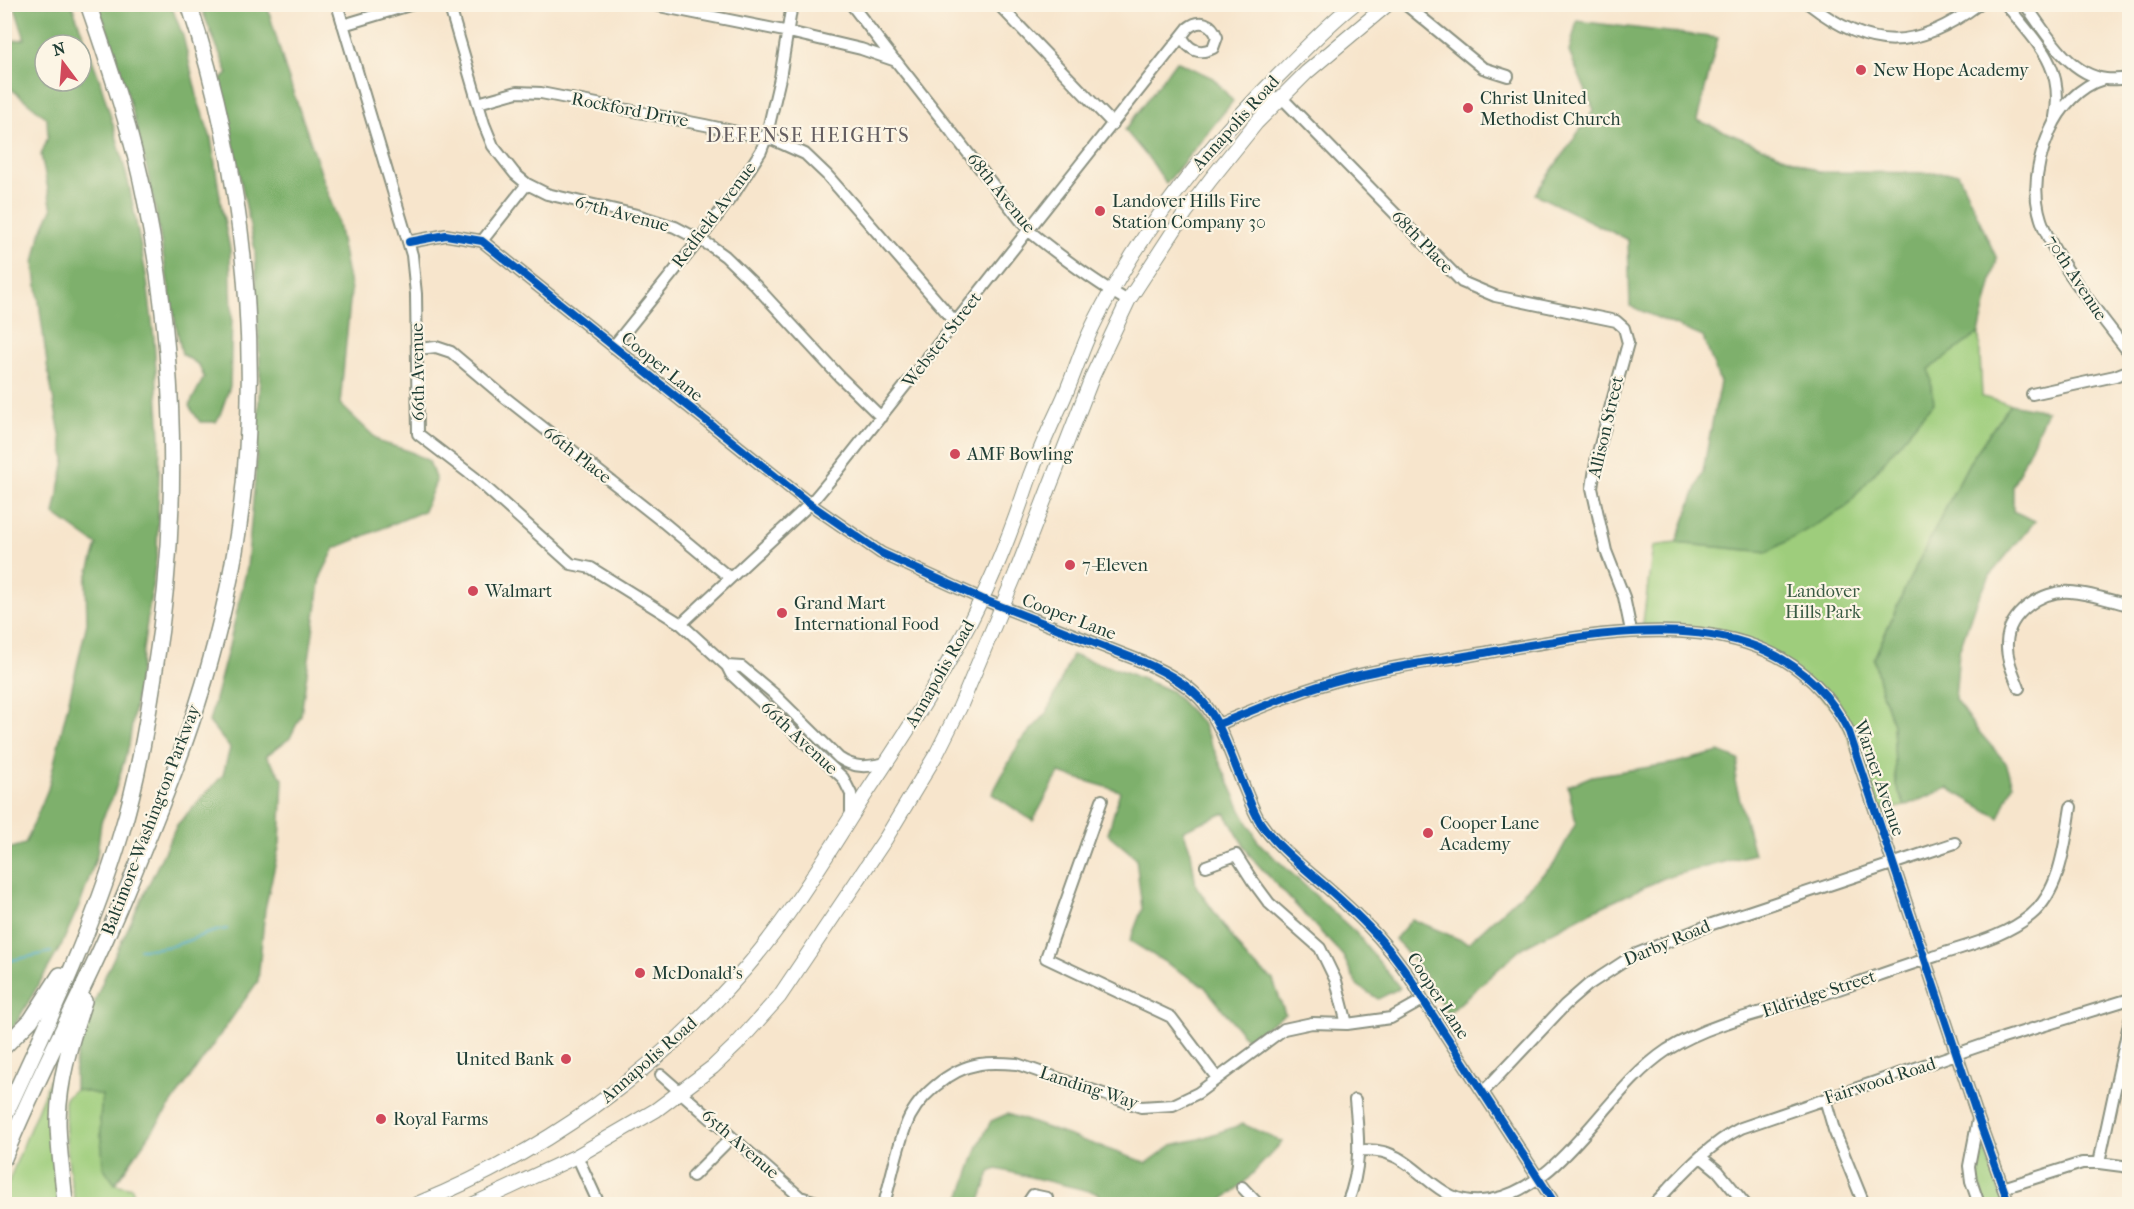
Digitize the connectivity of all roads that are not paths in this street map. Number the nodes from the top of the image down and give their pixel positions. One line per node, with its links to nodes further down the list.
1 (88, 4): 64 (highway, Baltimore-Washington Parkway)
2 (189, 4): 65 (highway, Baltimore-Washington Parkway)
3 (337, 4): 17 (street, 66th Avenue)
4 (413, 4): 17 (street)
5 (449, 4): 28 (street, 67th Avenue)
6 (648, 4): 18 (street)
7 (792, 4): 18 (street)
8 (851, 4): 22 (street, 68th Avenue)
9 (998, 4): 30 (street)
10 (1354, 4): 27 (main road, Annapolis Road)
11 (1388, 4): 26 (main road, Annapolis Road)
12 (1405, 4): 23 (street)
13 (1809, 4): 14 (street)
14 (1979, 4)
15 (2007, 4): 21 (street)
16 (2025, 4): 20 (street)
17 (343, 25): 35 (street, 66th Avenue)
18 (789, 32): 22 (street); 31 (street, Redfield Avenue)
19 (1182, 37): 30 (street, Webster Street)
20 (2059, 50): 21 (street); 25 (street)
21 (2047, 58): 29 (street)
22 (896, 61): 33 (street, 68th Avenue)
23 (1508, 76)
24 (2130, 78): 25 (street)
25 (2104, 79): 29 (street, 70th Avenue)
26 (1281, 97): 27 (street); 38 (main road, Annapolis Road); 40 (street, 68th Place)
27 (1256, 98): 37 (main road, Annapolis Road)
28 (478, 103): 31 (street, Rockford Drive); 32 (street, 67th Avenue)
29 (2055, 120): 43 (street, 70th Avenue)
30 (1113, 124): 33 (street, Webster Street)
31 (766, 138): 34 (street, Redfield Avenue); 39 (street, Rockford Drive)
32 (526, 184): 34 (street, 67th Avenue); 36 (street)
33 (1029, 231): 37 (street, 68th Avenue); 39 (street, Webster Street)
34 (700, 239): 41 (street, Redfield Avenue); 46 (street, 67th Avenue)
35 (409, 242): 36 (street, Cooper Lane); 42 (street, 66th Avenue)
36 (482, 242): 41 (street, Cooper Lane)
37 (1111, 291): 38 (street, 68th Avenue); 49 (main road, Annapolis Road)
38 (1128, 301): 51 (main road, Annapolis Road)
39 (956, 323): 46 (street, Webster Street)
40 (1624, 328): 53 (street, Allison Street)
41 (613, 347): 47 (street, Cooper Lane)
42 (418, 349): 48 (street, 66th Place); 52 (street, 66th Avenue)
43 (2130, 354)
44 (2130, 370): 45 (street)
45 (2032, 394)
46 (880, 417): 47 (street, Webster Street)
47 (810, 504): 48 (street, Webster Street); 49 (street, Cooper Lane)
48 (730, 578): 52 (street, Webster Street)
49 (982, 599): 51 (street, Cooper Lane); 57 (main road, Annapolis Road)
50 (2130, 605): 55 (street)
51 (1000, 607): 56 (street, Cooper Lane); 75 (main road, Annapolis Road)
52 (681, 624): 54 (street, 66th Avenue)
53 (1631, 631): 56 (street, Warner Avenue); 62 (street, Warner Avenue)
54 (727, 666): 57 (street, 66th Avenue); 60 (street, 66th Avenue)
55 (2019, 688)
56 (1219, 724): 68 (street, Cooper Lane)
57 (887, 763): 60 (main road, Annapolis Road)
58 (1102, 800): 74 (street)
59 (2071, 807): 66 (street, Eldridge Street)
60 (850, 819): 97 (main road, Annapolis Road)
61 (1955, 843): 62 (street, Darby Road)
62 (1893, 864): 66 (street, Warner Avenue); 76 (street, Darby Road)
63 (1206, 866): 70 (street)
64 (95, 909): 71 (highway); 79 (highway, Baltimore-Washington Parkway)
65 (107, 937): 85 (highway, Baltimore-Washington Parkway); 90 (highway)
66 (1925, 959): 72 (street, Warner Avenue); 89 (street, Eldridge Street)
67 (2130, 999): 72 (street, Fairwood Road)
68 (1423, 1000): 70 (street, Landing Way); 76 (street, Cooper Lane)
69 (2130, 1019): 86 (street)
70 (1347, 1024): 74 (street, Landing Way)
71 (4, 1047)
72 (1958, 1054): 77 (street, Fairwood Road); 80 (street, Warner Avenue)
73 (661, 1075): 75 (street, 65th Avenue)
74 (1217, 1078): 101 (street, Landing Way)
75 (680, 1092): 81 (street, 65th Avenue); 83 (main road, Annapolis Road)
76 (1483, 1092): 89 (street, Cooper Lane)
77 (1825, 1099): 84 (street, Fairwood Road); 109 (street)
78 (1355, 1100): 82 (street)
79 (4, 1117)
80 (1978, 1118): 92 (street, Warner Avenue); 110 (street, Warner Avenue)
81 (731, 1138): 88 (street); 100 (street, 65th Avenue)
82 (1360, 1150): 93 (street); 105 (street)
83 (578, 1156): 98 (main road, Annapolis Road); 99 (street)
84 (1701, 1157): 107 (street, Fairwood Road); 108 (street)
85 (4, 1158)
86 (2099, 1163): 87 (street); 92 (street)
87 (2130, 1167)
88 (693, 1176)
89 (1538, 1178): 94 (street, Eldridge Street); 106 (street, Cooper Lane)
90 (63, 1180): 95 (highway); 96 (highway)
91 (1242, 1187): 104 (street)
92 (2003, 1188): 111 (street, Warner Avenue)
93 (1453, 1201): 94 (street, Eldridge Street)
94 (1466, 1202)
95 (65, 1204)
96 (70, 1204)
97 (417, 1204)
98 (474, 1204)
99 (599, 1204)
100 (824, 1204)
101 (884, 1204)
102 (1027, 1204): 103 (street)
103 (1048, 1204)
104 (1258, 1204)
105 (1347, 1204)
106 (1555, 1204)
107 (1654, 1204)
108 (1745, 1204)
109 (1864, 1204)
110 (1979, 1204)
111 (2009, 1204)

